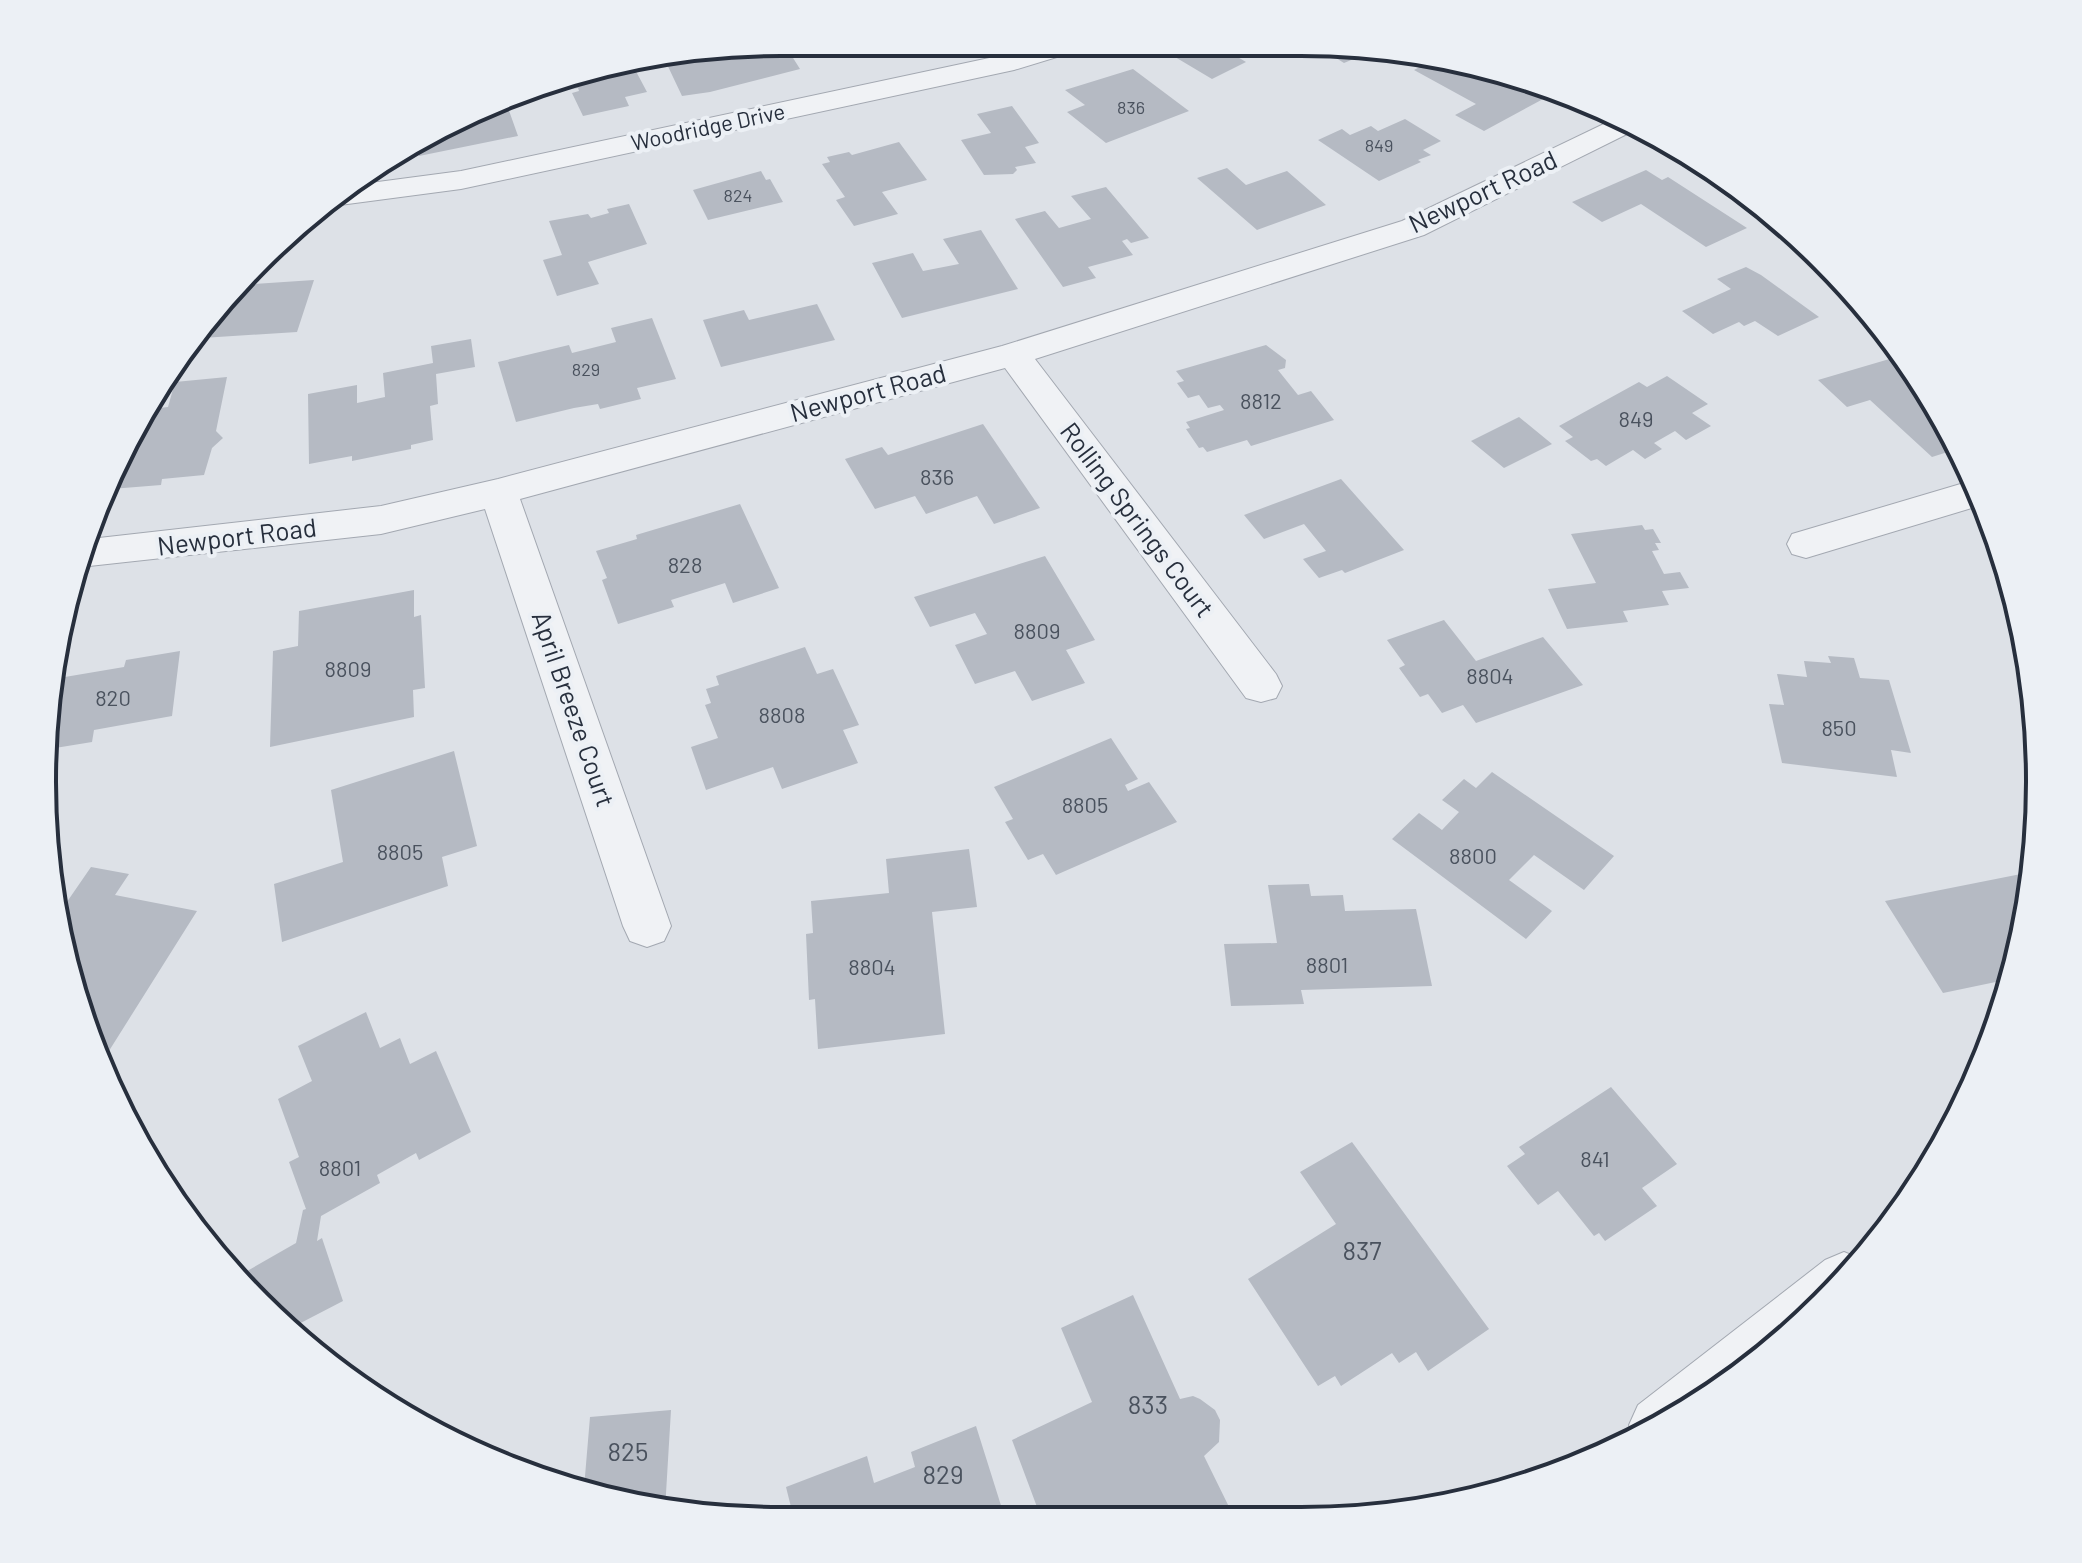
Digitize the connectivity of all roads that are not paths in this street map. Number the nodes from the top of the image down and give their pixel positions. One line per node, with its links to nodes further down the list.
1 (1030, 56): 3 (street, Woodridge Drive)
2 (1616, 129): 4 (street, Newport Road)
3 (357, 194)
4 (1013, 354): 5 (street, Newport Road); 9 (street, Rolling Springs Court)
5 (498, 492): 8 (street, Newport Road); 10 (street, April Breeze Court)
6 (1967, 496): 7 (street)
7 (1806, 544)
8 (94, 553)
9 (1261, 686)
10 (647, 926)

